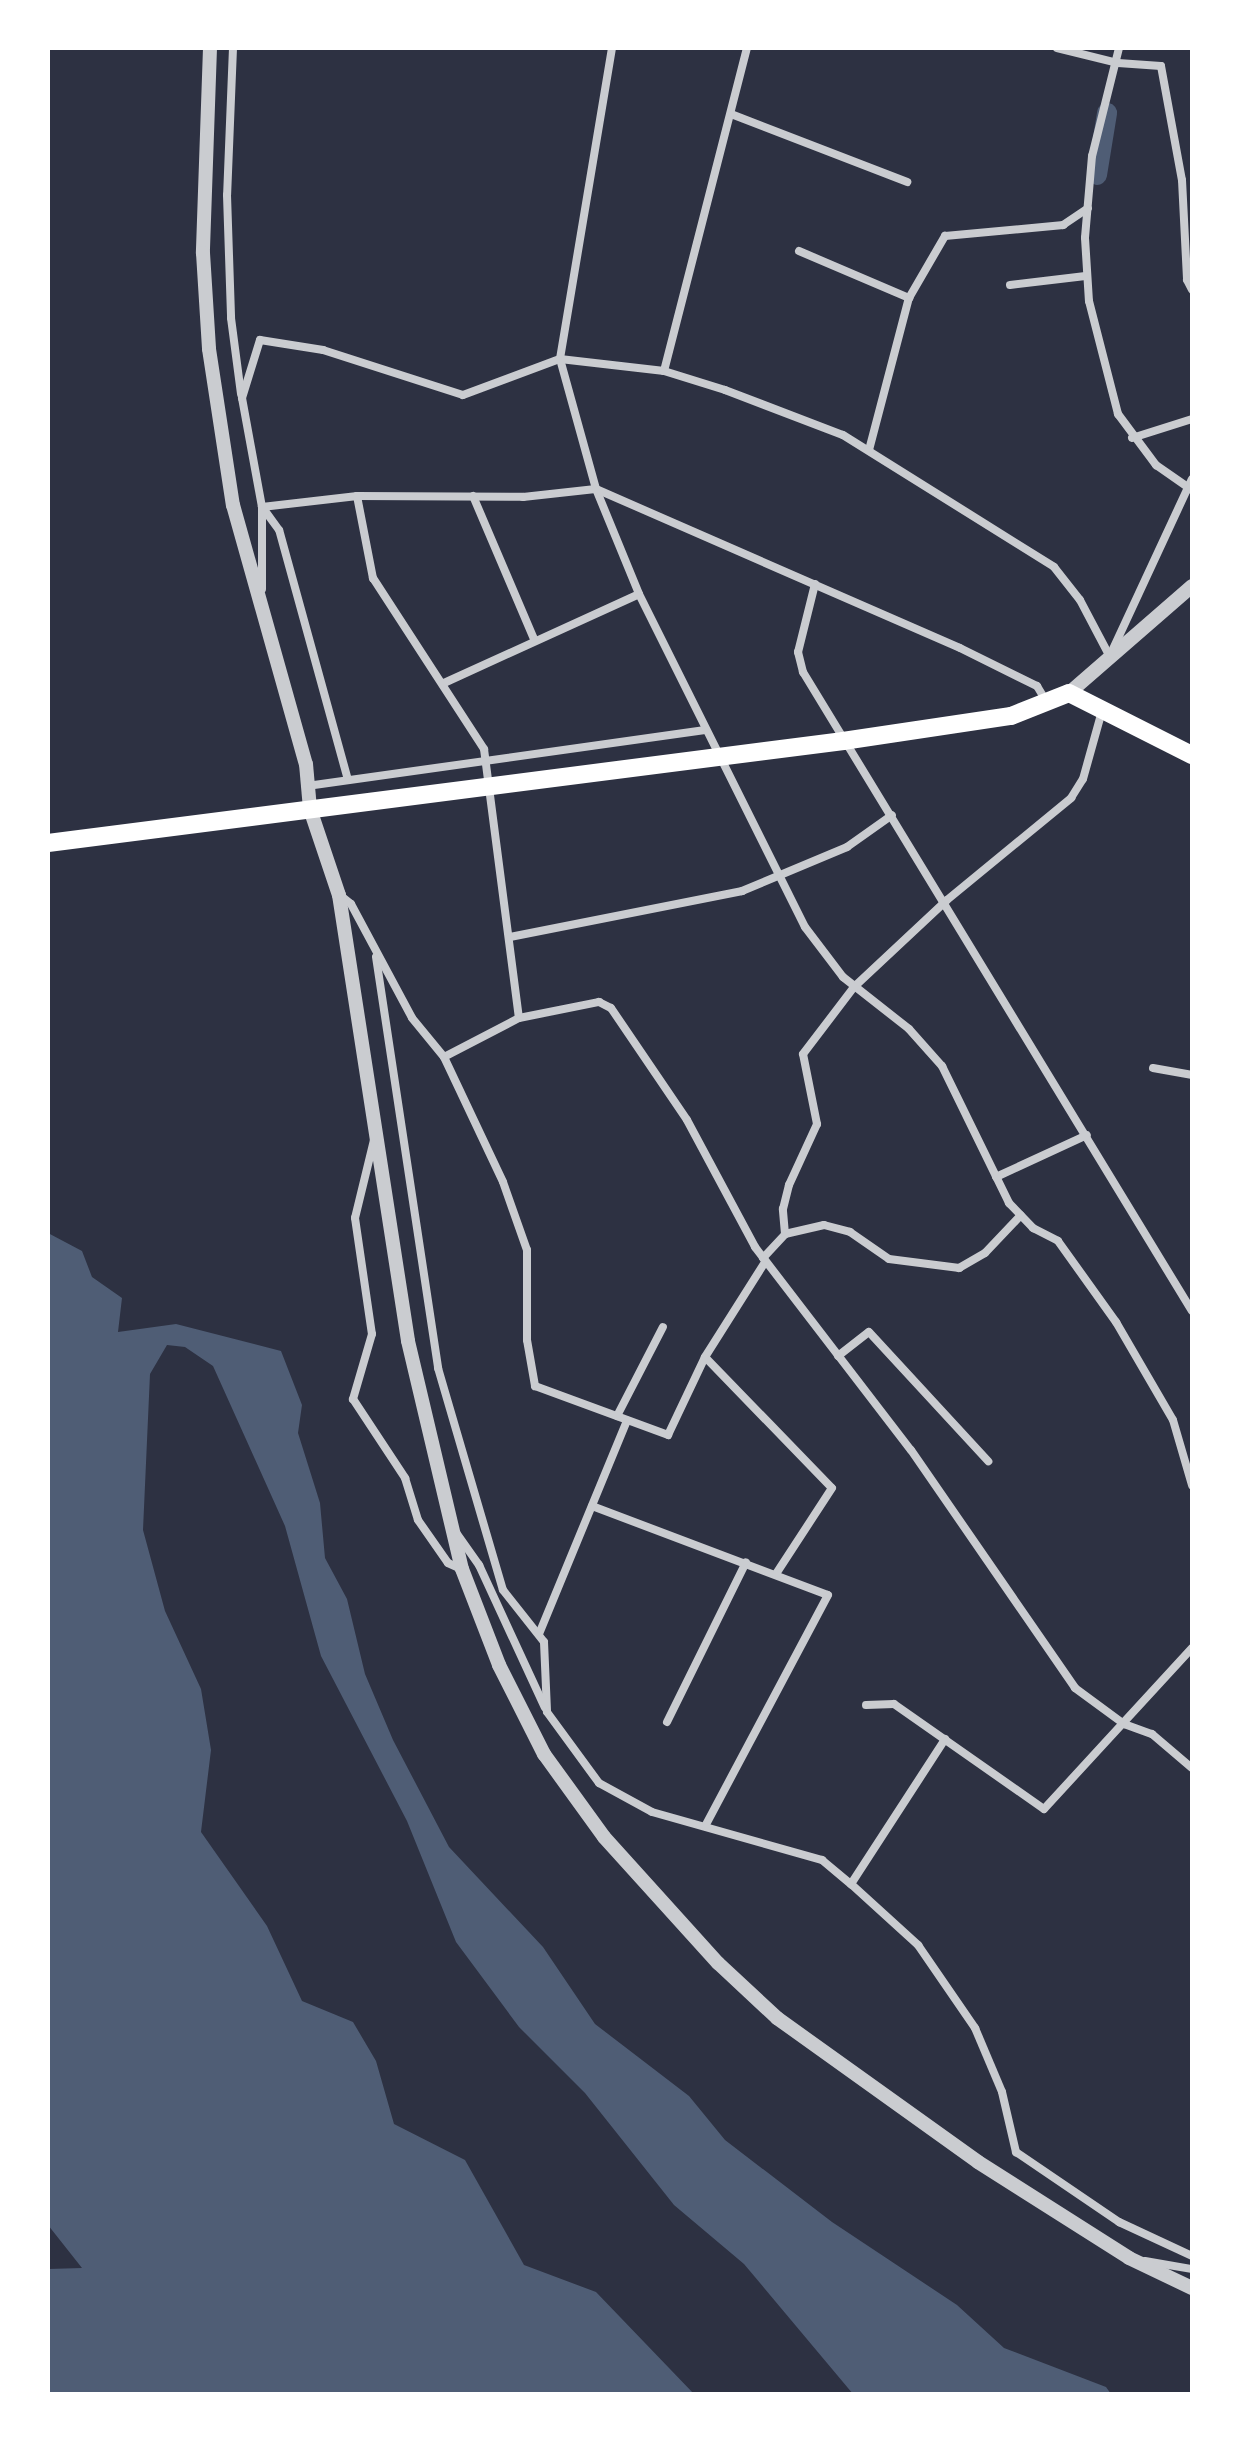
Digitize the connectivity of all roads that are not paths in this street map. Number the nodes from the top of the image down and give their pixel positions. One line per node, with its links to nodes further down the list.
1 (210, 48): 30 (street)
2 (233, 48): 18 (street)
3 (612, 48): 16 (street)
4 (747, 48): 8 (street)
5 (1057, 48): 7 (street)
6 (1119, 48): 7 (street)
7 (1118, 63): 10 (street); 14 (street)
8 (731, 114): 9 (street); 17 (street)
9 (907, 182)
10 (1088, 208): 12 (street); 15 (street)
11 (799, 251): 15 (street)
12 (1085, 276): 13 (street); 20 (street)
13 (1010, 285)
14 (1192, 290)
15 (909, 298): 21 (street)
16 (560, 359): 17 (street); 18 (street); 23 (street)
17 (664, 371): 21 (street)
18 (242, 398): 26 (street)
19 (1192, 419): 20 (street)
20 (1132, 438): 22 (street)
21 (869, 450): 32 (street)
22 (1190, 485): 32 (street)
23 (596, 489): 25 (street); 27 (street); 29 (street)
24 (357, 496): 25 (street); 26 (street); 33 (street)
25 (473, 496): 31 (street)
26 (262, 507): 30 (street); 42 (street)
27 (815, 584): 35 (street); 38 (street)
28 (1192, 586): 32 (street)
29 (639, 594): 31 (street); 37 (street)
30 (262, 604): 43 (street)
31 (534, 639): 33 (street)
32 (1110, 657): 34 (street)
33 (444, 683): 41 (street)
34 (1069, 693): 35 (main road); 36 (main road)
35 (1046, 706): 38 (main road)
36 (1103, 710): 39 (main road); 49 (street)
37 (705, 730): 40 (street); 41 (street)
38 (843, 741): 40 (main road); 45 (street)
39 (1192, 755)
40 (719, 757): 44 (main road); 47 (street)
41 (485, 761): 42 (street); 50 (street)
42 (348, 780): 43 (street)
43 (307, 786): 44 (street)
44 (310, 809): 46 (main road); 48 (street)
45 (892, 815): 47 (street); 49 (street)
46 (48, 843)
47 (780, 878): 50 (street); 52 (street)
48 (339, 895): 51 (street); 57 (street)
49 (947, 900): 52 (street); 58 (street)
50 (510, 937): 53 (street)
51 (376, 957): 54 (street); 77 (street)
52 (854, 987): 59 (street); 61 (street)
53 (519, 1018): 54 (street); 62 (street)
54 (444, 1057): 67 (street)
55 (1153, 1068): 56 (street)
56 (1192, 1075)
57 (376, 1132): 72 (street); 75 (street)
58 (1087, 1135): 59 (street); 63 (street)
59 (996, 1177): 60 (street)
60 (1021, 1215): 61 (street); 70 (street)
61 (785, 1234): 62 (street)
62 (764, 1260): 65 (street); 66 (street)
63 (1192, 1311)
64 (663, 1327): 67 (street)
65 (838, 1356): 69 (street); 83 (street)
66 (705, 1357): 68 (street); 76 (street)
67 (617, 1416): 68 (street)
68 (627, 1420): 71 (street)
69 (988, 1461)
70 (1192, 1485)
71 (592, 1506): 73 (street); 78 (street)
72 (452, 1528): 74 (street); 75 (street)
73 (746, 1562): 76 (street); 82 (street)
74 (479, 1565): 77 (street); 81 (street)
75 (462, 1569): 89 (street)
76 (776, 1574): 86 (street)
77 (503, 1590): 78 (street)
78 (539, 1634): 81 (street)
79 (1192, 1648): 83 (street)
80 (866, 1705): 84 (street)
81 (547, 1712): 86 (street)
82 (667, 1722)
83 (1124, 1724): 84 (street); 85 (street)
84 (945, 1739): 87 (street)
85 (1192, 1768)
86 (705, 1826): 87 (street)
87 (851, 1884): 88 (street)
88 (1192, 2256)
89 (1129, 2258): 90 (street); 91 (street)
90 (1192, 2269)
91 (1192, 2288)

